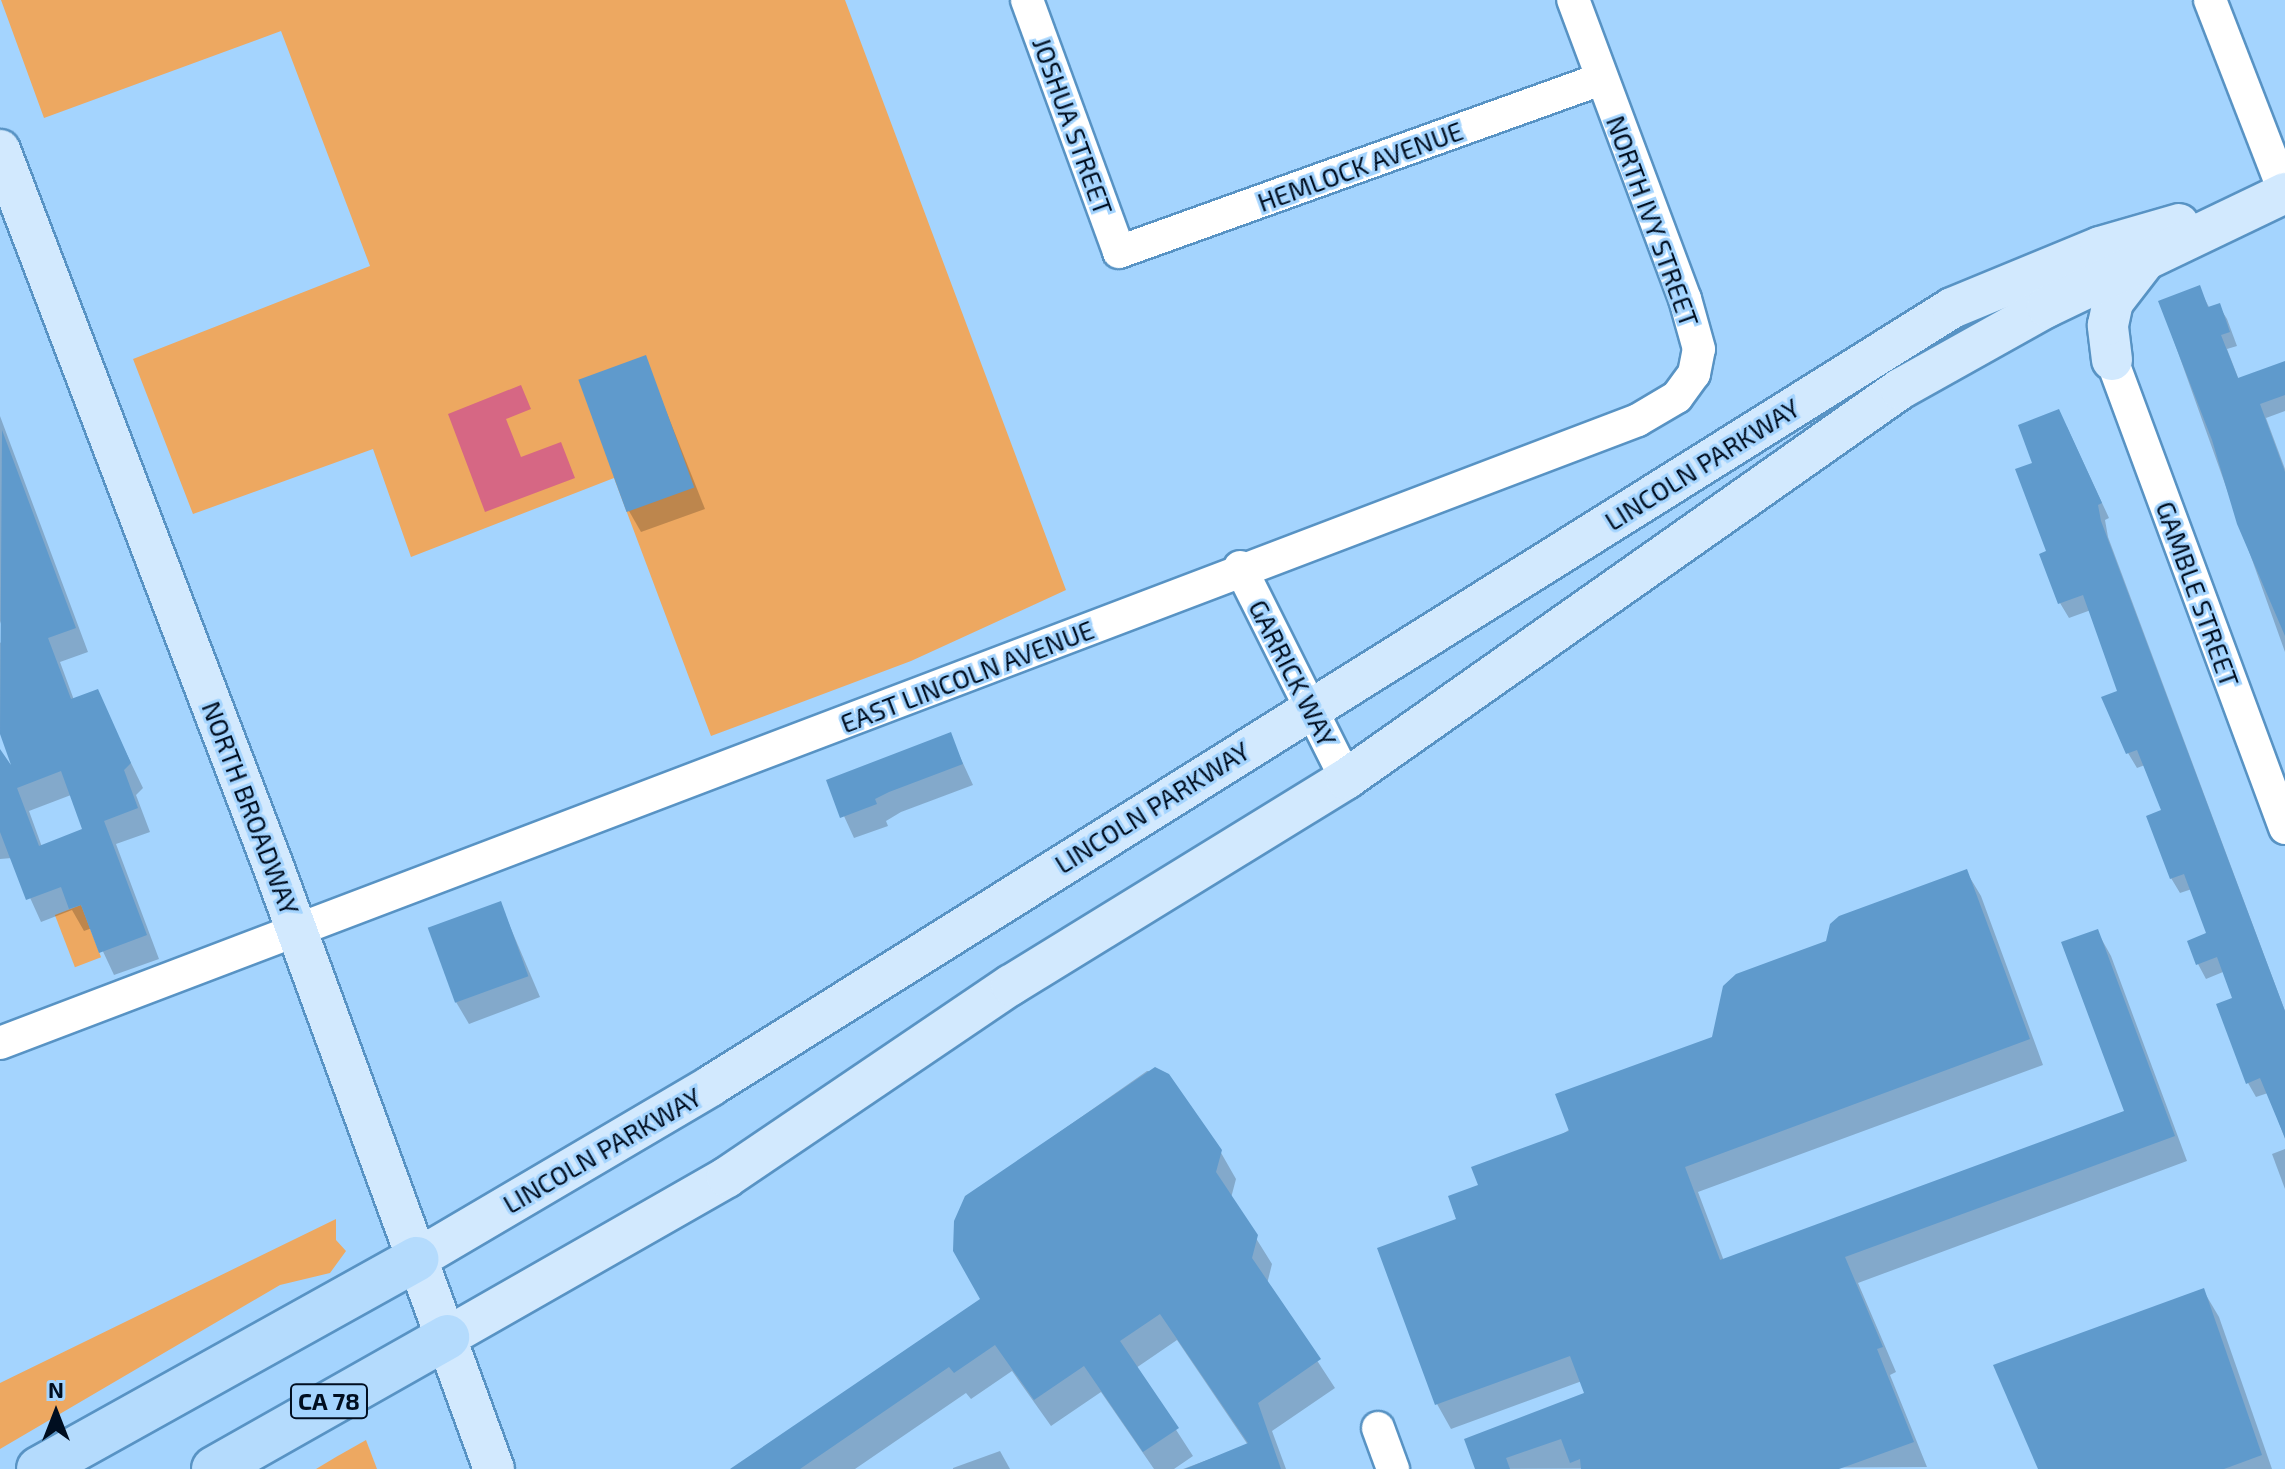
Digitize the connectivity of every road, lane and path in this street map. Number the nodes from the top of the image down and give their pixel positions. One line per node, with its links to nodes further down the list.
1 (1027, 0): 7 (street, JOSHUA STREET)
2 (1573, 0): 4 (street, NORTH IVY STREET)
3 (2210, 0): 6 (street)
4 (1601, 79): 7 (street, HEMLOCK AVENUE); 10 (street, NORTH IVY STREET)
5 (0, 150): 15 (main road, NORTH BROADWAY)
6 (2285, 193)
7 (1119, 252)
8 (2144, 262): 9 (main road); 12 (main road, LINCOLN PARKWAY); 13 (main road, LINCOLN PARKWAY)
9 (2112, 360): 14 (street, GAMBLE STREET)
10 (1638, 420): 11 (street, EAST LINCOLN AVENUE)
11 (1240, 567): 12 (street, GARRICK WAY); 15 (street, EAST LINCOLN AVENUE)
12 (1311, 708): 13 (street, GARRICK WAY); 17 (main road, LINCOLN PARKWAY)
13 (1346, 779): 18 (main road, LINCOLN PARKWAY)
14 (2285, 828)
15 (297, 931): 16 (street, EAST LINCOLN AVENUE); 17 (main road, NORTH BROADWAY)
16 (0, 1043)
17 (417, 1259): 18 (main road, NORTH BROADWAY); 20 (highway, LINCOLN PARKWAY)
18 (447, 1337): 21 (highway, LINCOLN PARKWAY / CA 78); 22 (main road, NORTH BROADWAY)
19 (1378, 1428): 23 (street)
20 (39, 1469)
21 (214, 1469)
22 (494, 1469)
23 (1393, 1469)

